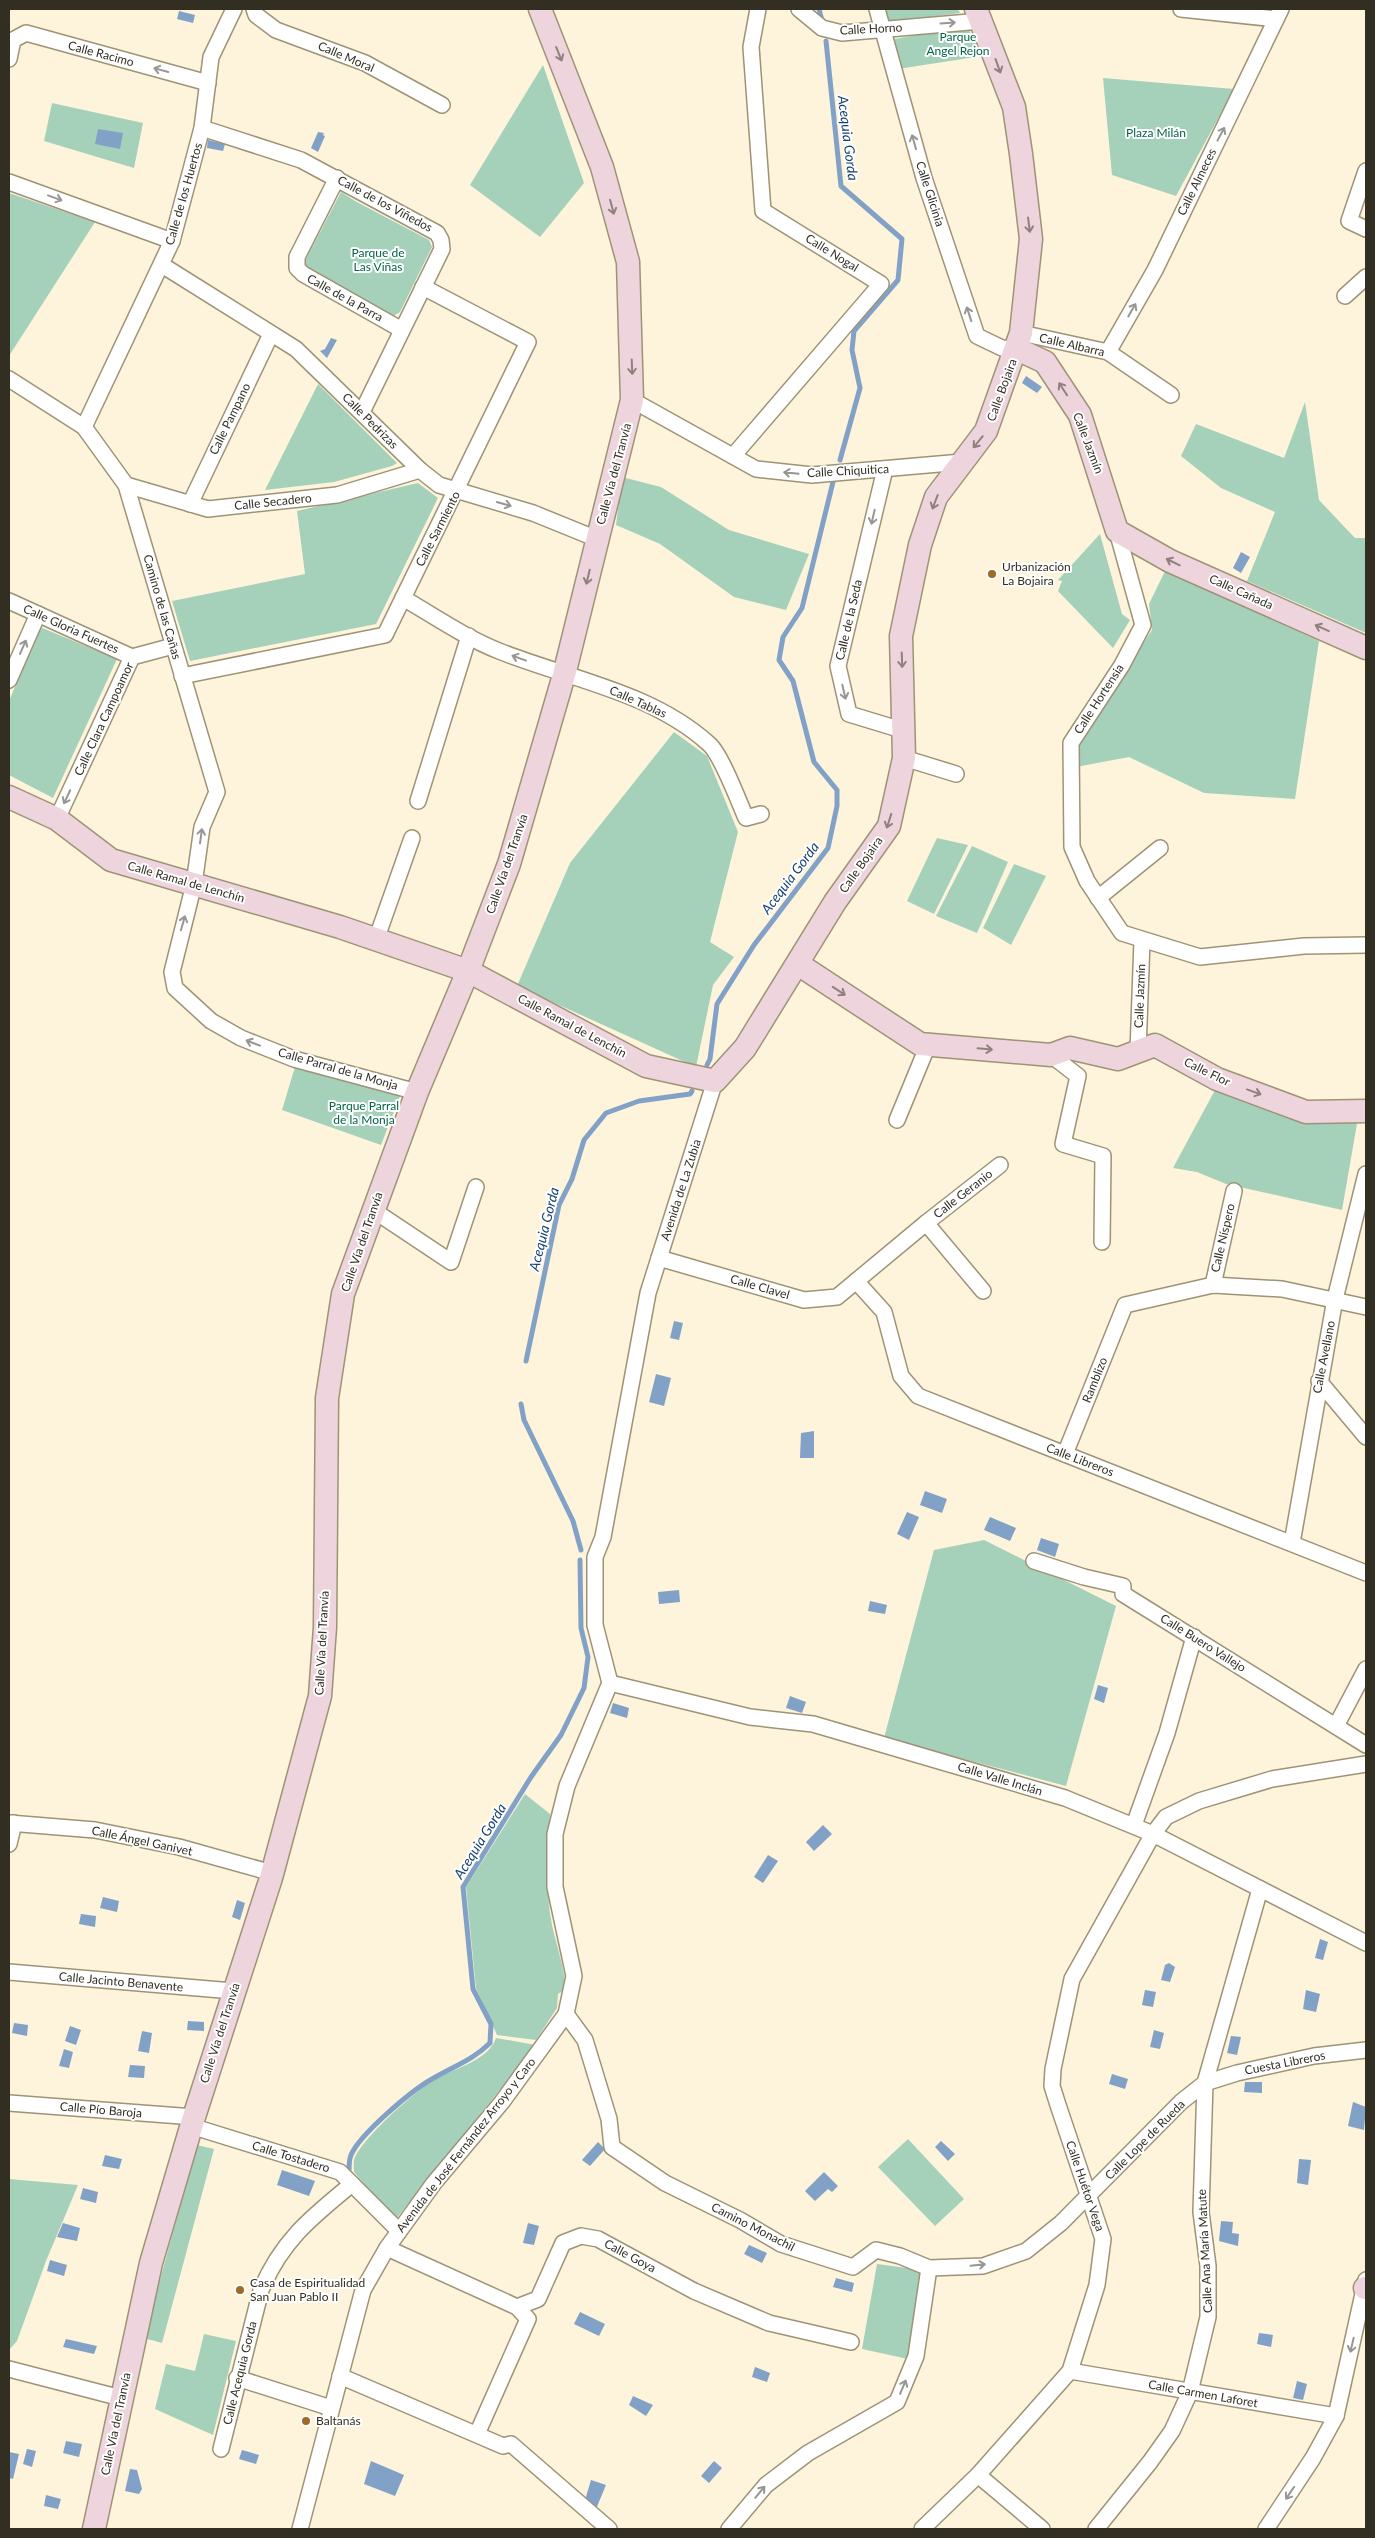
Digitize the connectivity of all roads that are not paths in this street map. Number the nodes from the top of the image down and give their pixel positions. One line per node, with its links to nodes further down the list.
1 (234, 9): 12 (street, Calle de los Huertos)
2 (254, 9): 13 (street, Calle Moral)
3 (540, 9): 30 (street, Calle Vía del Tranvía, one-way to 30)
4 (758, 9): 33 (street, Calle Nogal)
5 (799, 9): 10 (street, Calle Horno)
6 (877, 9): 10 (street, Calle Glicinia)
7 (1181, 9): 8 (street)
8 (1278, 14): 27 (street, Calle Almeces, one-way to 8)
9 (978, 15): 10 (street, Calle Horno, one-way to 9); 26 (street, Calle Bojaira, one-way to 26)
10 (882, 28): 26 (street, Calle Glicinia, one-way to 10)
11 (9, 58): 12 (street, Calle Racimo, one-way to 11)
12 (208, 83): 14 (street, Calle de los Huertos)
13 (442, 105)
14 (202, 128): 16 (street, Calle de los Viñedos); 19 (street, Calle de los Huertos)
15 (1366, 171): 18 (street)
16 (337, 178): 22 (street, Calle de los Viñedos); 24 (street, Calle de la Parra)
17 (9, 182): 19 (street, one-way to 19)
18 (1366, 229)
19 (172, 241): 20 (street, Calle de los Huertos)
20 (162, 265): 25 (street, Calle Pedrizas); 32 (street, Calle de los Huertos)
21 (1366, 277): 23 (street)
22 (423, 288): 24 (street, Calle de los Viñedos); 38 (street, Calle Sarmiento)
23 (1345, 296)
24 (402, 330): 31 (street, Calle de los Viñedos)
25 (271, 334): 31 (street, Calle Pedrizas); 39 (street, Calle Pampano)
26 (1019, 341): 27 (street, Calle Albarra); 34 (street, Calle Bojaira, one-way to 34); 40 (street, Calle Jazmín, one-way to 26)
27 (1108, 352): 29 (street, Calle Albarra)
28 (9, 379): 32 (street, Camino de las Cañas)
29 (1171, 395)
30 (632, 400): 33 (street, Calle Chiquitica); 41 (street, Calle Vía del Tranvía)
31 (362, 412): 36 (street, Calle Pedrizas)
32 (84, 427): 37 (street, Camino de las Cañas)
33 (733, 456): 35 (street, Calle Chiquitica, one-way to 33)
34 (962, 462): 35 (street, Calle Chiquitica); 52 (street, Calle Bojaira, one-way to 52)
35 (884, 469): 52 (street, Calle de la Seda, one-way to 52)
36 (420, 470): 38 (street, Calle Pedrizas); 39 (street, Calle Secadero)
37 (126, 485): 39 (street, Calle Secadero); 46 (street, Camino de las Cañas)
38 (457, 490): 41 (street, Calle Pedrizas, one-way to 41); 42 (street, Calle Sarmiento)
39 (190, 504)
40 (1117, 531): 47 (street, Calle Cañada, one-way to 40); 62 (street, Calle Hortensia)
41 (596, 539): 49 (street, Calle Vía del Tranvía, one-way to 49)
42 (403, 598): 45 (street, Calle Tablas); 50 (street, Calle Sarmiento)
43 (9, 601): 44 (street, Calle Gloria Fuertes)
44 (38, 614): 48 (street, Calle Gloria Fuertes); 51 (street, one-way to 44)
45 (469, 636): 49 (street, Calle Tablas, one-way to 45); 56 (street)
46 (173, 646): 48 (street, Calle Clara Campoamor); 50 (street, Camino de las Cañas)
47 (1366, 648)
48 (132, 657): 58 (street, Calle Clara Campoamor, one-way to 58)
49 (564, 675): 57 (street, Calle Tablas); 67 (street, Calle Vía del Tranvía)
50 (182, 676): 61 (street, Camino de las Cañas, one-way to 50)
51 (9, 680)
52 (905, 731): 53 (street, Calle Bojaira)
53 (904, 758): 54 (street); 66 (street, Calle Bojaira, one-way to 66)
54 (956, 774)
55 (9, 797): 58 (street, Calle Ramal de Lenchín)
56 (418, 801)
57 (761, 814)
58 (57, 819): 61 (street, Calle Ramal de Lenchín)
59 (412, 838): 63 (street)
60 (1160, 848): 62 (street)
61 (194, 884): 63 (street, Calle Ramal de Lenchín); 72 (street, Calle Parral de la Monja, one-way to 61)
62 (1098, 898): 64 (street, Calle Hortensia)
63 (376, 940): 67 (street, Calle Ramal de Lenchín)
64 (1142, 940): 65 (street, Calle Hortensia); 69 (street, Calle Jazmín)
65 (1366, 945)
66 (798, 964): 68 (street, Calle Flor, one-way to 68); 71 (street, Avenida de La Zubia)
67 (468, 971): 71 (street, Calle Ramal de Lenchín); 72 (street, Calle Vía del Tranvía)
68 (928, 1045): 70 (street, Calle Flor, one-way to 70); 74 (street)
69 (1138, 1052): 70 (street, Calle Flor); 73 (street, Calle Flor, one-way to 73)
70 (1051, 1055): 81 (street)
71 (716, 1081): 82 (street, Avenida de La Zubia)
72 (417, 1092): 79 (street, Calle Vía del Tranvía)
73 (1366, 1111)
74 (897, 1120)
75 (1000, 1165): 80 (street, Calle Geranio)
76 (1366, 1174): 86 (street, Calle Avellano)
77 (476, 1187): 79 (street)
78 (1234, 1192): 84 (street, Calle Níspero)
79 (372, 1210): 103 (street, Calle Vía del Tranvía)
80 (926, 1223): 83 (street, Calle Geranio); 85 (street, Calle Geranio)
81 (1102, 1242)
82 (659, 1258): 83 (street, Calle Clavel); 96 (street, Avenida de La Zubia)
83 (856, 1281): 90 (street, Calle Libreros)
84 (1213, 1285): 86 (street); 90 (street, Ramblizo)
85 (983, 1291)
86 (1335, 1299): 87 (street); 88 (street, Calle Avellano)
87 (1366, 1307)
88 (1319, 1381): 89 (street); 91 (street, Calle Avellano)
89 (1366, 1437)
90 (1065, 1454): 91 (street, Calle Libreros)
91 (1292, 1543): 93 (street, Calle Libreros)
92 (1034, 1561): 94 (street, Calle Buero Vallejo)
93 (1366, 1573)
94 (1194, 1637): 97 (street, Calle Buero Vallejo); 100 (street)
95 (1366, 1670): 97 (street)
96 (610, 1683): 100 (street, Calle Valle Inclán); 108 (street, Avenida de José Fernández Arroyo y Caro)
97 (1336, 1726): 98 (street, Calle Buero Vallejo)
98 (1366, 1745)
99 (1366, 1764): 102 (street, Calle Huétor Vega)
100 (1134, 1825): 102 (street, Calle Valle Inclán)
101 (10, 1831): 103 (street, Calle Ángel Ganivet)
102 (1153, 1834): 104 (street, Calle Valle Inclán); 114 (street, Calle Huétor Vega)
103 (271, 1878): 107 (street, Calle Vía del Tranvía)
104 (1260, 1889): 105 (street, Calle Valle Inclán); 110 (street, Calle Ana María Matute)
105 (1366, 1943)
106 (9, 1972): 107 (street, Calle Jacinto Benavente)
107 (234, 1991): 112 (street, Calle Vía del Tranvía)
108 (566, 2014): 115 (street, Avenida de José Fernández Arroyo y Caro); 117 (street, Camino Monachil)
109 (1366, 2050): 110 (street, Cuesta Libreros)
110 (1205, 2083): 114 (street, Calle Lope de Rueda); 125 (street, Calle Ana María Matute)
111 (9, 2103): 112 (street, Calle Pío Baroja)
112 (193, 2122): 113 (street, Calle Tostadero); 126 (street, Calle Vía del Tranvía)
113 (352, 2184): 115 (street, Calle Tostadero); 124 (street, Calle Acequia Gorda)
114 (1088, 2197): 117 (street, Calle Lope de Rueda, one-way to 114); 122 (street, Calle Huétor Vega)
115 (399, 2231): 116 (street, Avenida de José Fernández Arroyo y Caro)
116 (387, 2248): 119 (street); 123 (street, Avenida de José Fernández Arroyo y Caro)
117 (929, 2268): 132 (street, one-way to 117)
118 (1366, 2286): 128 (street, one-way to 128)
119 (518, 2306): 120 (street, Calle Goya); 129 (street)
120 (851, 2342)
121 (9, 2369): 126 (street)
122 (1070, 2371): 125 (street, Calle Carmen Laforet); 131 (street, Calle Huétor Vega)
123 (340, 2376): 127 (street, Avenida de José Fernández Arroyo y Caro); 129 (street)
124 (237, 2378): 127 (street); 130 (street, Calle Acequia Gorda)
125 (1190, 2392): 128 (street, Calle Carmen Laforet); 138 (street, Calle Ana María Matute)
126 (121, 2398): 133 (street, Calle Vía del Tranvía)
127 (331, 2408): 134 (street, Avenida de José Fernández Arroyo y Caro)
128 (1336, 2416): 139 (street, one-way to 139)
129 (477, 2434): 135 (street)
130 (221, 2449)
131 (978, 2474): 136 (street, Calle Huétor Vega); 137 (street)
132 (737, 2527)
133 (94, 2529)
134 (300, 2529)
135 (609, 2529)
136 (922, 2529)
137 (1042, 2529)
138 (1096, 2529)
139 (1266, 2529)

